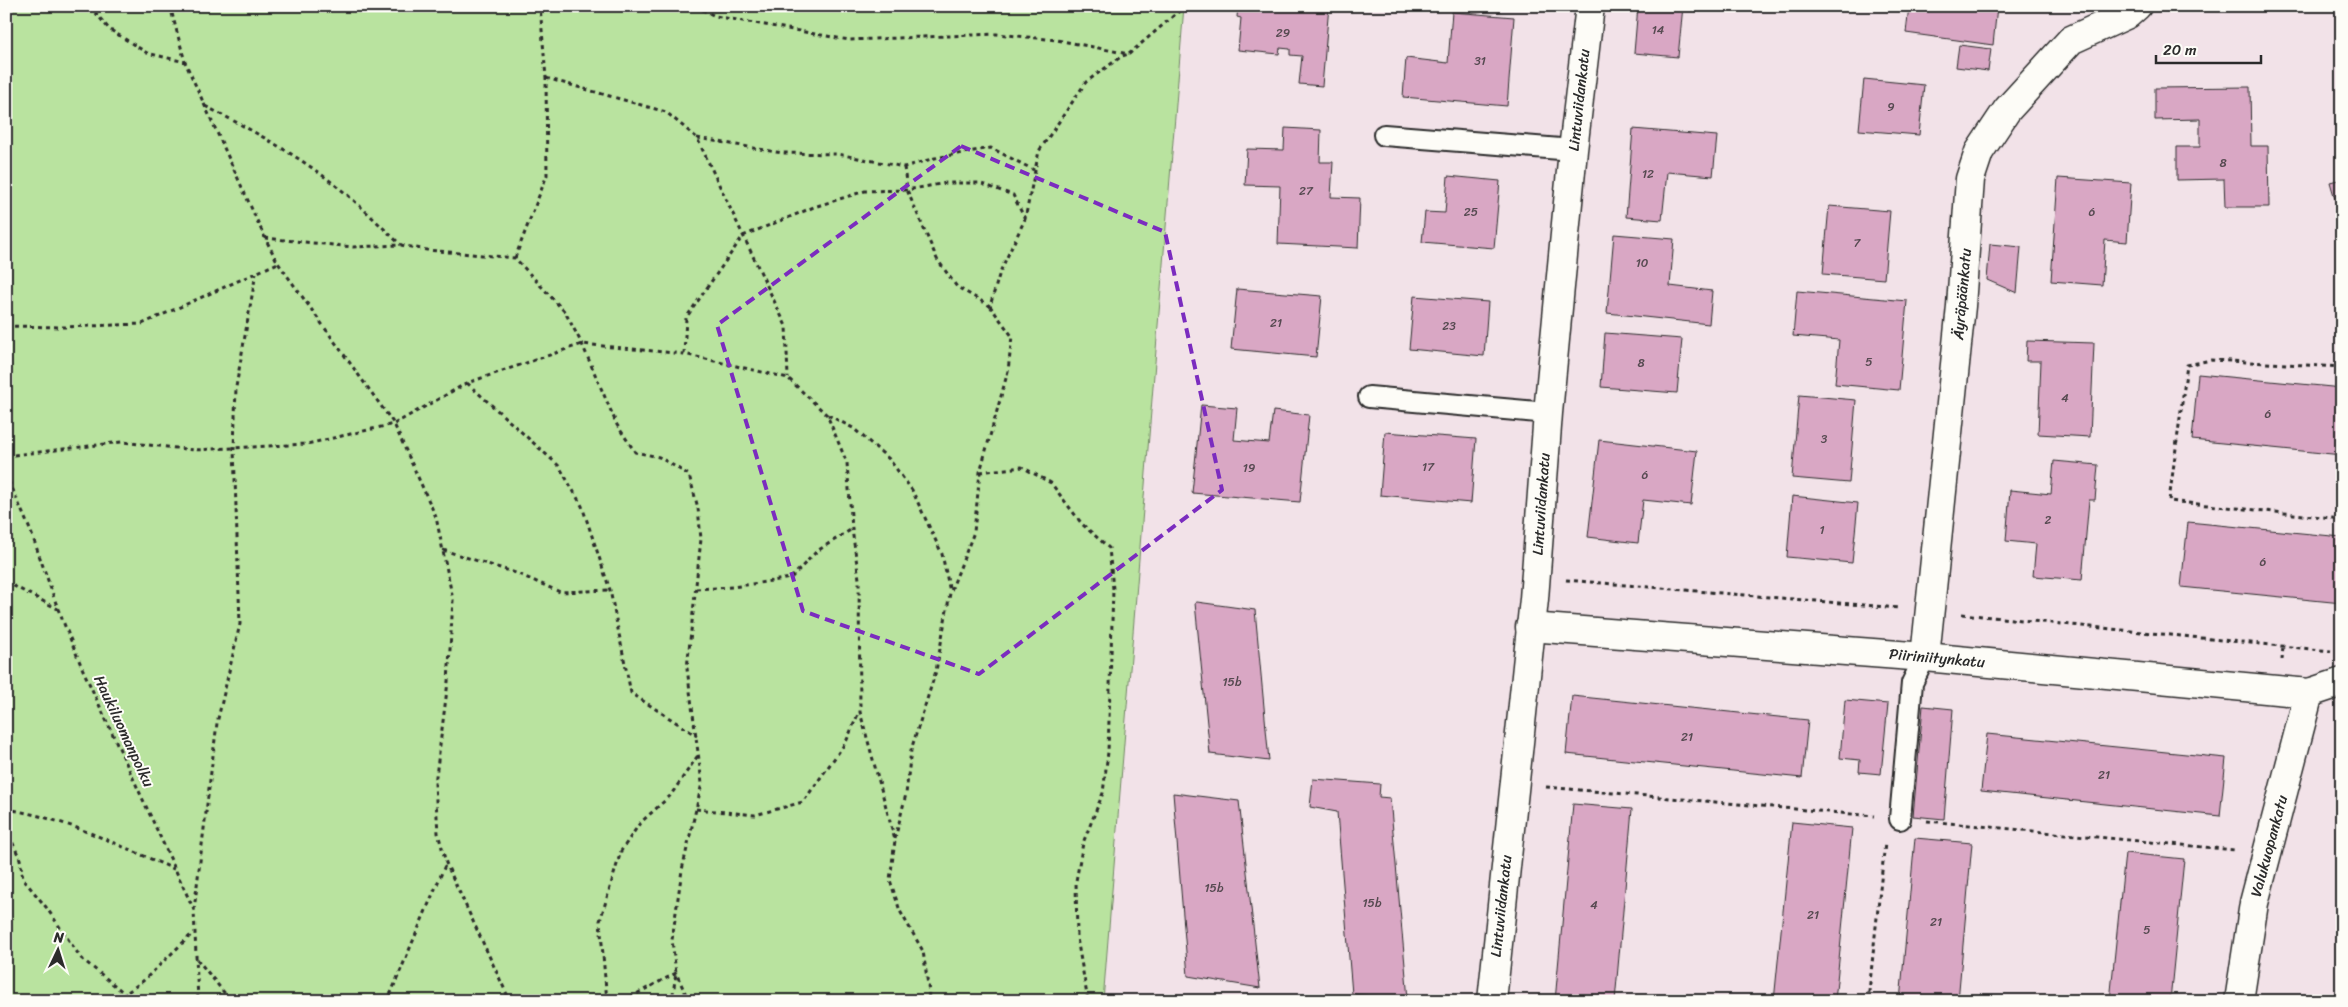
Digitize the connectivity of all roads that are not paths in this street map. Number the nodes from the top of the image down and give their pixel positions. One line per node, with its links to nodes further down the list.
1 (1590, 6): 4 (street, Lintuviidankatu)
2 (2137, 6): 8 (street, Äyräpäänkatu)
3 (1384, 134): 4 (lane)
4 (1573, 150): 6 (street, Lintuviidankatu)
5 (1369, 397): 6 (lane)
6 (1548, 413): 7 (street, Lintuviidankatu)
7 (1530, 627): 8 (street, Piiriniitynkatu); 12 (street, Lintuviidankatu)
8 (1925, 657): 10 (street, Piiriniitynkatu); 11 (lane)
9 (2342, 682): 10 (street, Piiriniitynkatu)
10 (2309, 693): 13 (street, Valukuopankatu)
11 (1900, 819)
12 (1492, 1001)
13 (2239, 1001)

